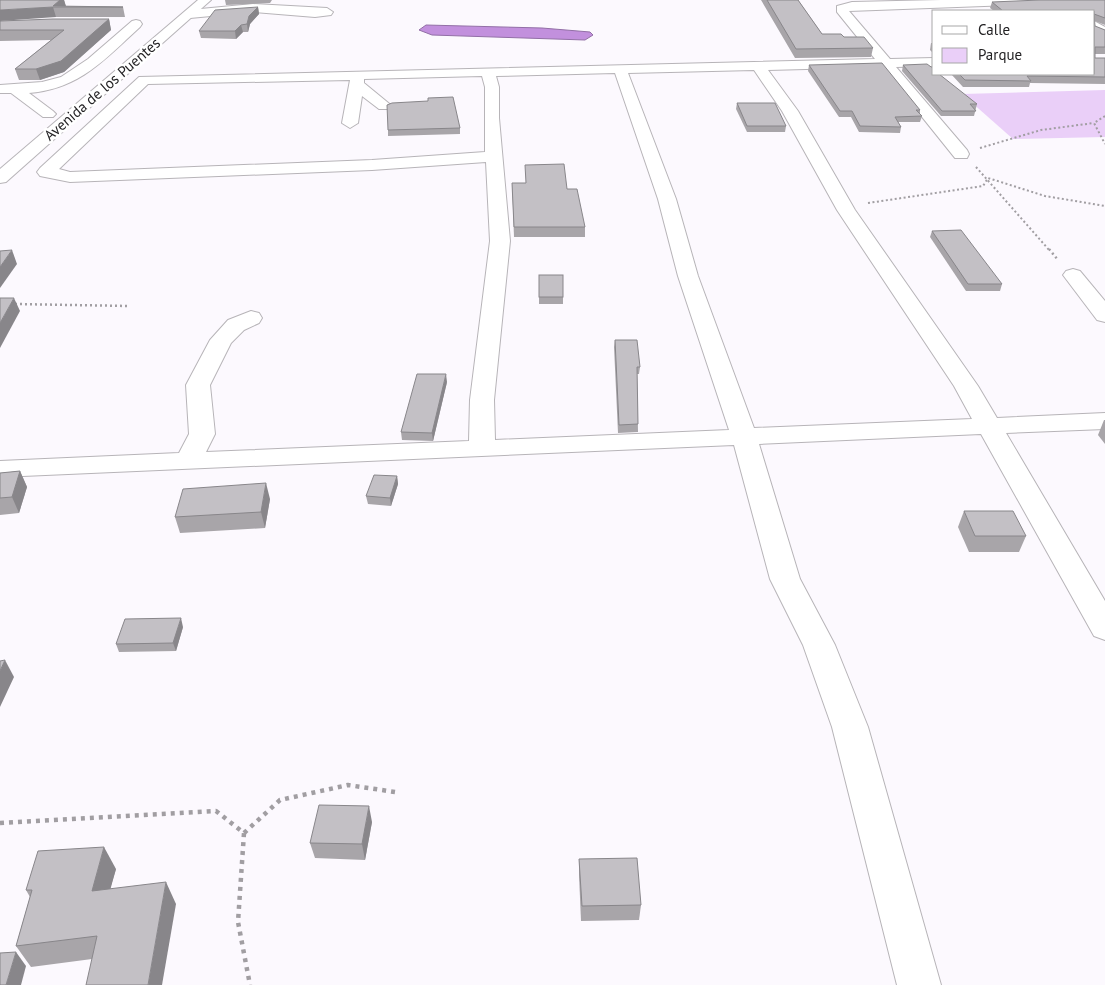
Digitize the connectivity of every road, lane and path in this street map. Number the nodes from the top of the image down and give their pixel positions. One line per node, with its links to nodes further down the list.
1 (205, 0): 9 (street, Avenida de los Puentes)
2 (245, 0): 6 (street)
3 (1060, 0): 4 (street); 5 (street); 7 (street)
4 (1067, 0)
5 (961, 2): 14 (street)
6 (234, 9): 8 (street); 9 (street)
7 (1074, 10)
8 (327, 12)
9 (190, 14): 15 (street, Avenida de los Puentes)
10 (119, 24): 11 (street)
11 (136, 24): 13 (street, Avenida de los Puentes); 16 (street)
12 (932, 62): 14 (street)
13 (108, 63): 16 (street); 22 (street, Avenida de los Puentes)
14 (884, 63): 17 (street); 34 (street)
15 (130, 64): 20 (street); 27 (street, Avenida de los Puentes)
16 (91, 65): 23 (street)
17 (758, 66): 18 (street); 39 (street)
18 (620, 69): 19 (street); 48 (street)
19 (488, 72): 21 (street); 33 (street)
20 (144, 80): 21 (street); 26 (street)
21 (358, 80): 25 (street); 30 (street)
22 (78, 88)
23 (7, 89): 24 (street); 31 (street, Avenida de los Puentes)
24 (7, 105)
25 (384, 106)
26 (113, 108): 27 (street); 35 (street)
27 (71, 116): 37 (street, Avenida de los Puentes)
28 (1105, 116): 29 (path)
29 (1094, 122): 32 (path); 34 (path)
30 (350, 123)
31 (34, 125)
32 (1105, 144)
33 (495, 156): 35 (street); 49 (street)
34 (964, 156): 38 (path)
35 (58, 161): 36 (street)
36 (182, 162)
37 (0, 178)
38 (988, 178): 39 (path); 40 (path); 41 (path)
39 (842, 204): 47 (street)
40 (1105, 206)
41 (1073, 275): 44 (street)
42 (9, 304): 43 (path)
43 (129, 306)
44 (1105, 316)
45 (251, 318): 50 (street)
46 (1105, 421): 47 (street)
47 (986, 424): 48 (street); 52 (street)
48 (744, 436): 49 (street); 57 (street)
49 (482, 448): 50 (street)
50 (188, 461): 51 (street)
51 (0, 469)
52 (1105, 628)
53 (394, 792): 55 (path)
54 (0, 823): 55 (path)
55 (244, 833): 56 (path)
56 (250, 985)
57 (918, 985)

